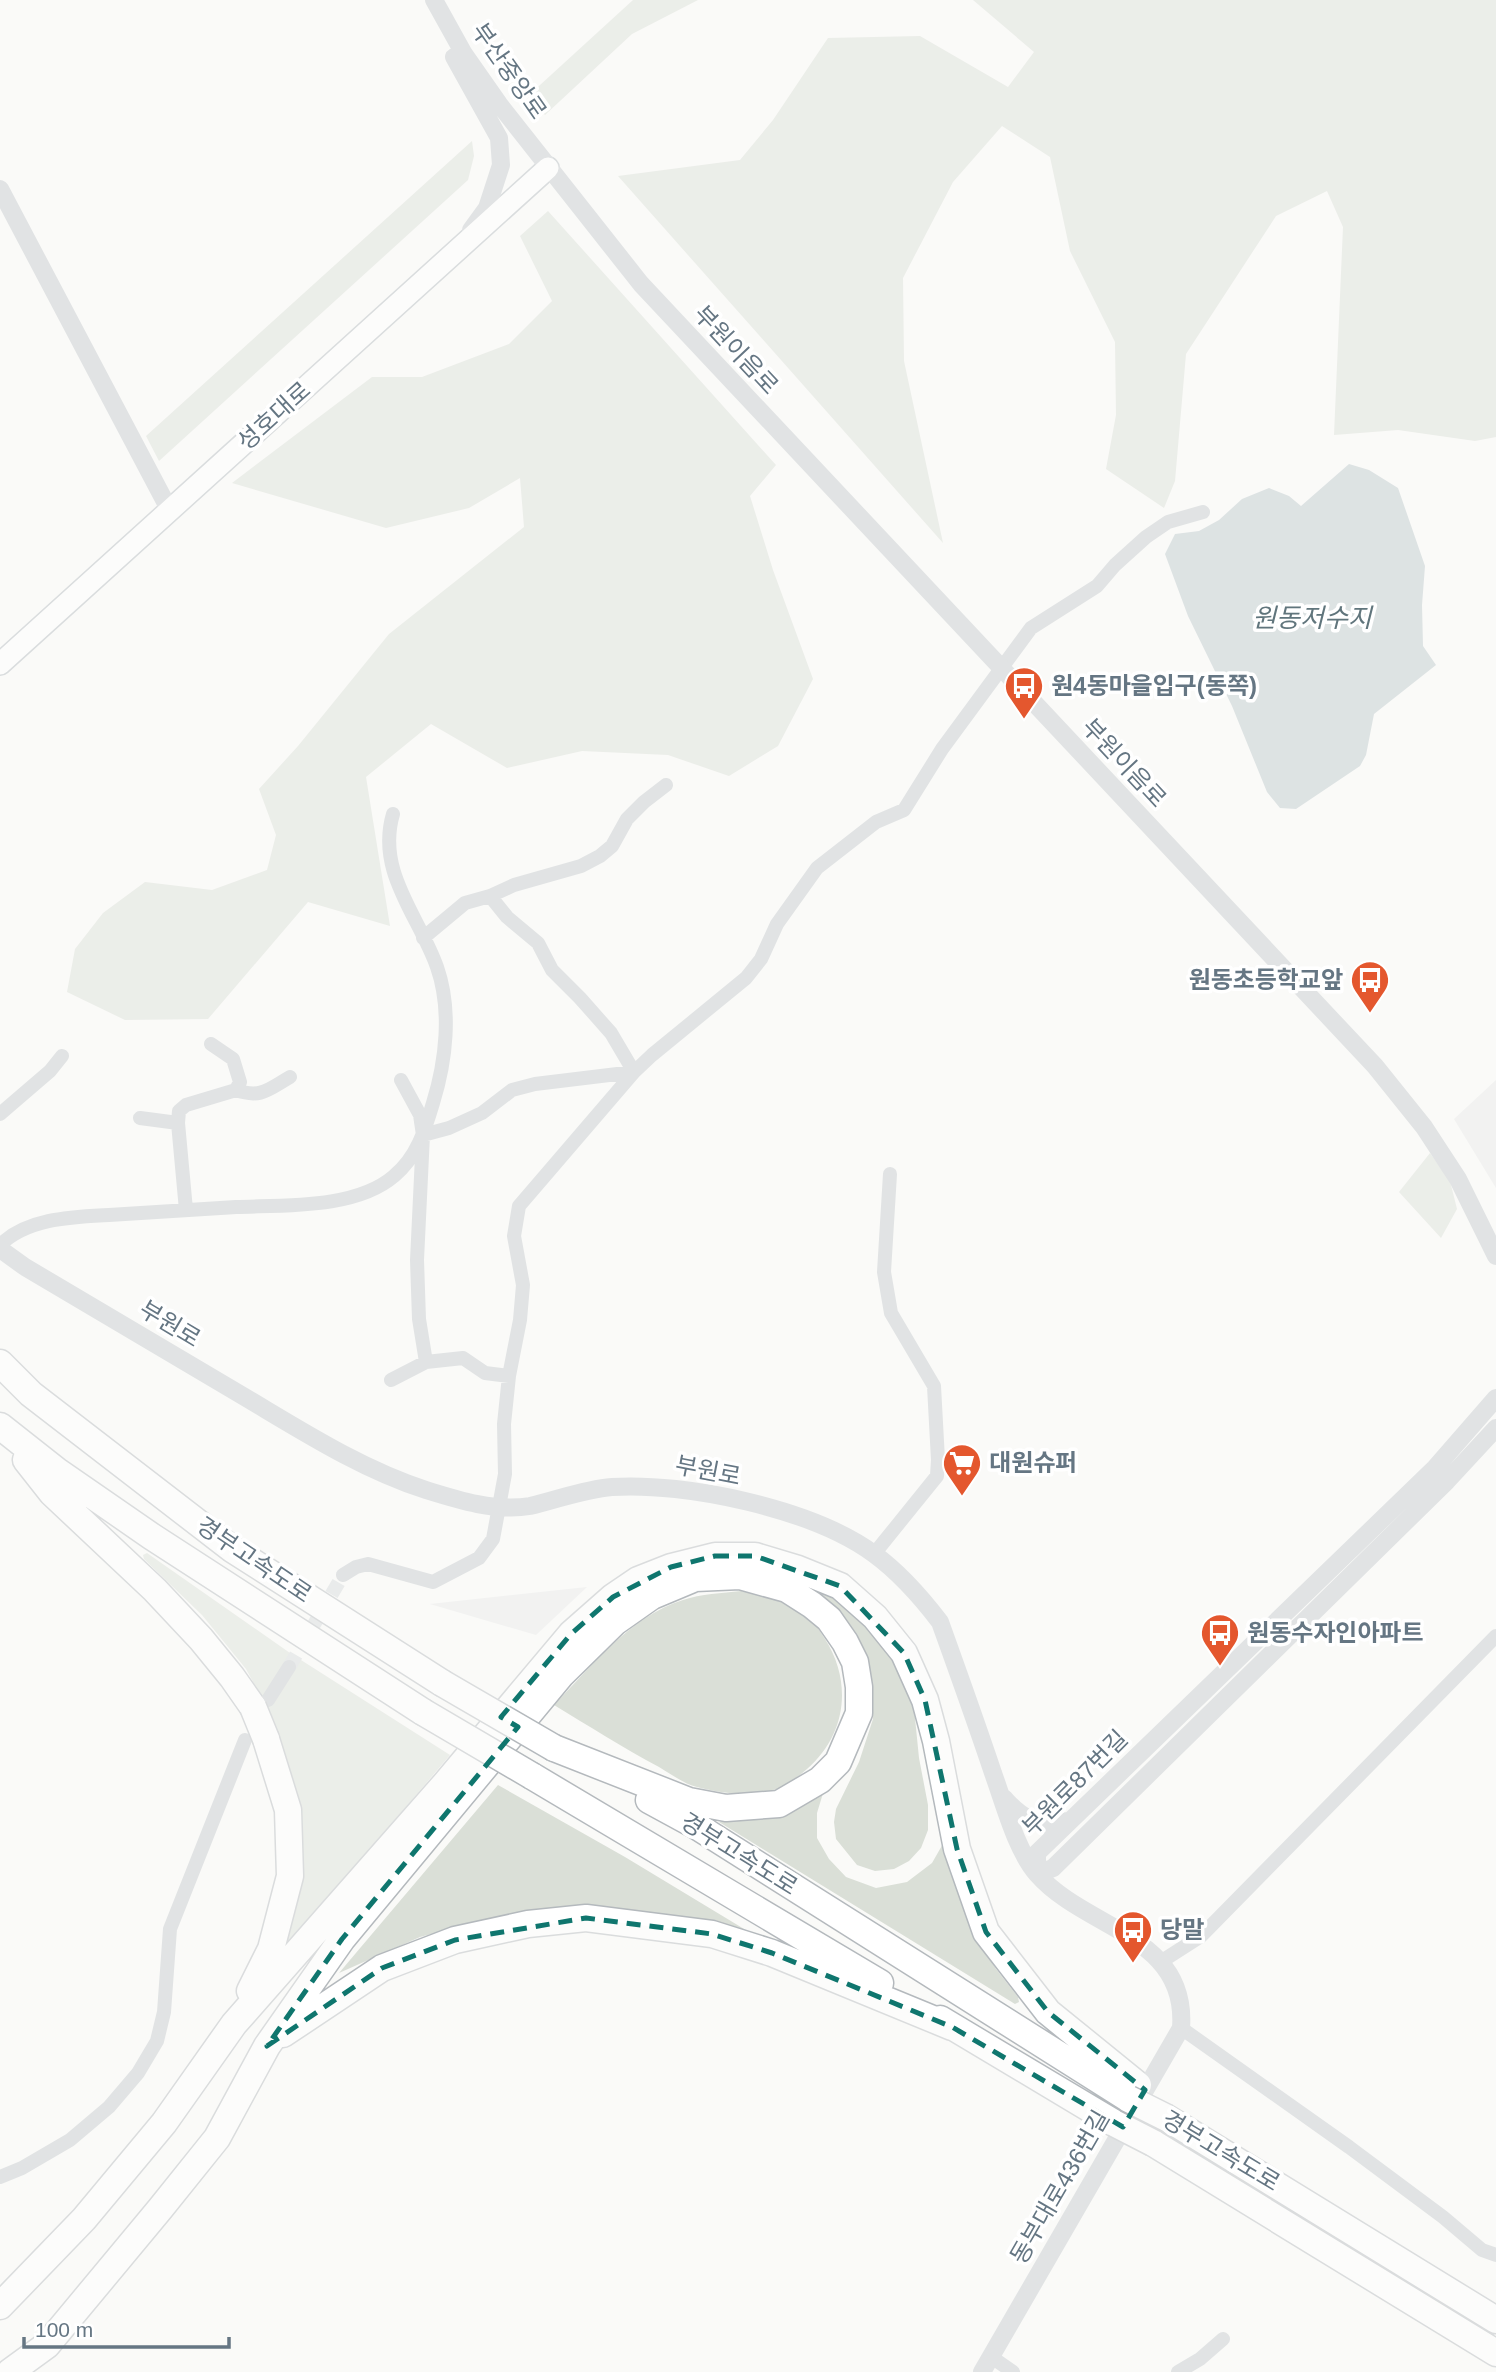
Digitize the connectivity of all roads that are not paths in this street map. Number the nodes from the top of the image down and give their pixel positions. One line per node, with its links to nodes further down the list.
1 (435, 2): 2 (street, 부산중앙로); 4 (street)
2 (548, 168): 4 (main road, 성호대로); 8 (street, 부원이음로)
3 (0, 189): 5 (street)
4 (453, 253): 5 (main road, 성호대로)
5 (170, 511): 7 (main road, 성호대로)
6 (1203, 512): 8 (street)
7 (0, 664)
8 (1000, 667): 15 (street); 26 (street, 부원이음로)
9 (666, 785): 11 (street)
10 (393, 814): 12 (street)
11 (490, 896): 12 (street); 15 (street)
12 (423, 937): 22 (street)
13 (211, 1044): 18 (street)
14 (62, 1056): 19 (street)
15 (635, 1072): 22 (street); 29 (street)
16 (290, 1077): 18 (street)
17 (401, 1080): 22 (street)
18 (236, 1090): 21 (street)
19 (0, 1114)
20 (140, 1118): 21 (street)
21 (178, 1123): 24 (street)
22 (423, 1135): 24 (street); 27 (street)
23 (890, 1174): 35 (street)
24 (186, 1210): 25 (street)
25 (0, 1247): 34 (street, 부원로)
26 (1496, 1256)
27 (426, 1362): 29 (street); 30 (street)
28 (0, 1363): 42 (highway, 경부고속도로, bridge)
29 (509, 1376): 34 (street)
30 (391, 1380)
31 (1496, 1398): 37 (street, 부원로87번길)
32 (1, 1427): 40 (highway); 48 (highway, 경부고속도로, bridge)
33 (1496, 1428): 37 (street, 부원로87번길)
34 (499, 1508): 35 (street, 부원로); 36 (street)
35 (874, 1554): 43 (street, 부원로)
36 (344, 1575)
37 (1304, 1606): 44 (street, 부원로87번길); 45 (street, 부원로87번길)
38 (1496, 1636): 46 (street)
39 (289, 1667): 40 (street)
40 (260, 1703): 41 (highway, bridge)
41 (256, 1739): 47 (highway); 52 (street)
42 (555, 1748): 50 (highway); 51 (highway, 경부고속도로)
43 (1000, 1793): 44 (street); 45 (street, 부원로)
44 (1070, 1820): 45 (street, 부원로87번길)
45 (1037, 1874): 46 (street, 부원로)
46 (1162, 1961): 49 (street, 부원로)
47 (234, 2024): 51 (highway); 54 (highway)
48 (953, 2027): 50 (highway); 57 (highway, 경부고속도로, bridge)
49 (1181, 2028): 53 (street); 58 (street, 동부대로436번길)
50 (267, 2046): 59 (highway)
51 (1133, 2092): 55 (highway, 경부고속도로)
52 (0, 2177)
53 (1496, 2255)
54 (0, 2306)
55 (1496, 2320)
56 (1223, 2339): 61 (street)
57 (1496, 2353)
58 (986, 2364): 60 (street)
59 (10, 2372)
60 (1013, 2372)
61 (1178, 2372)

